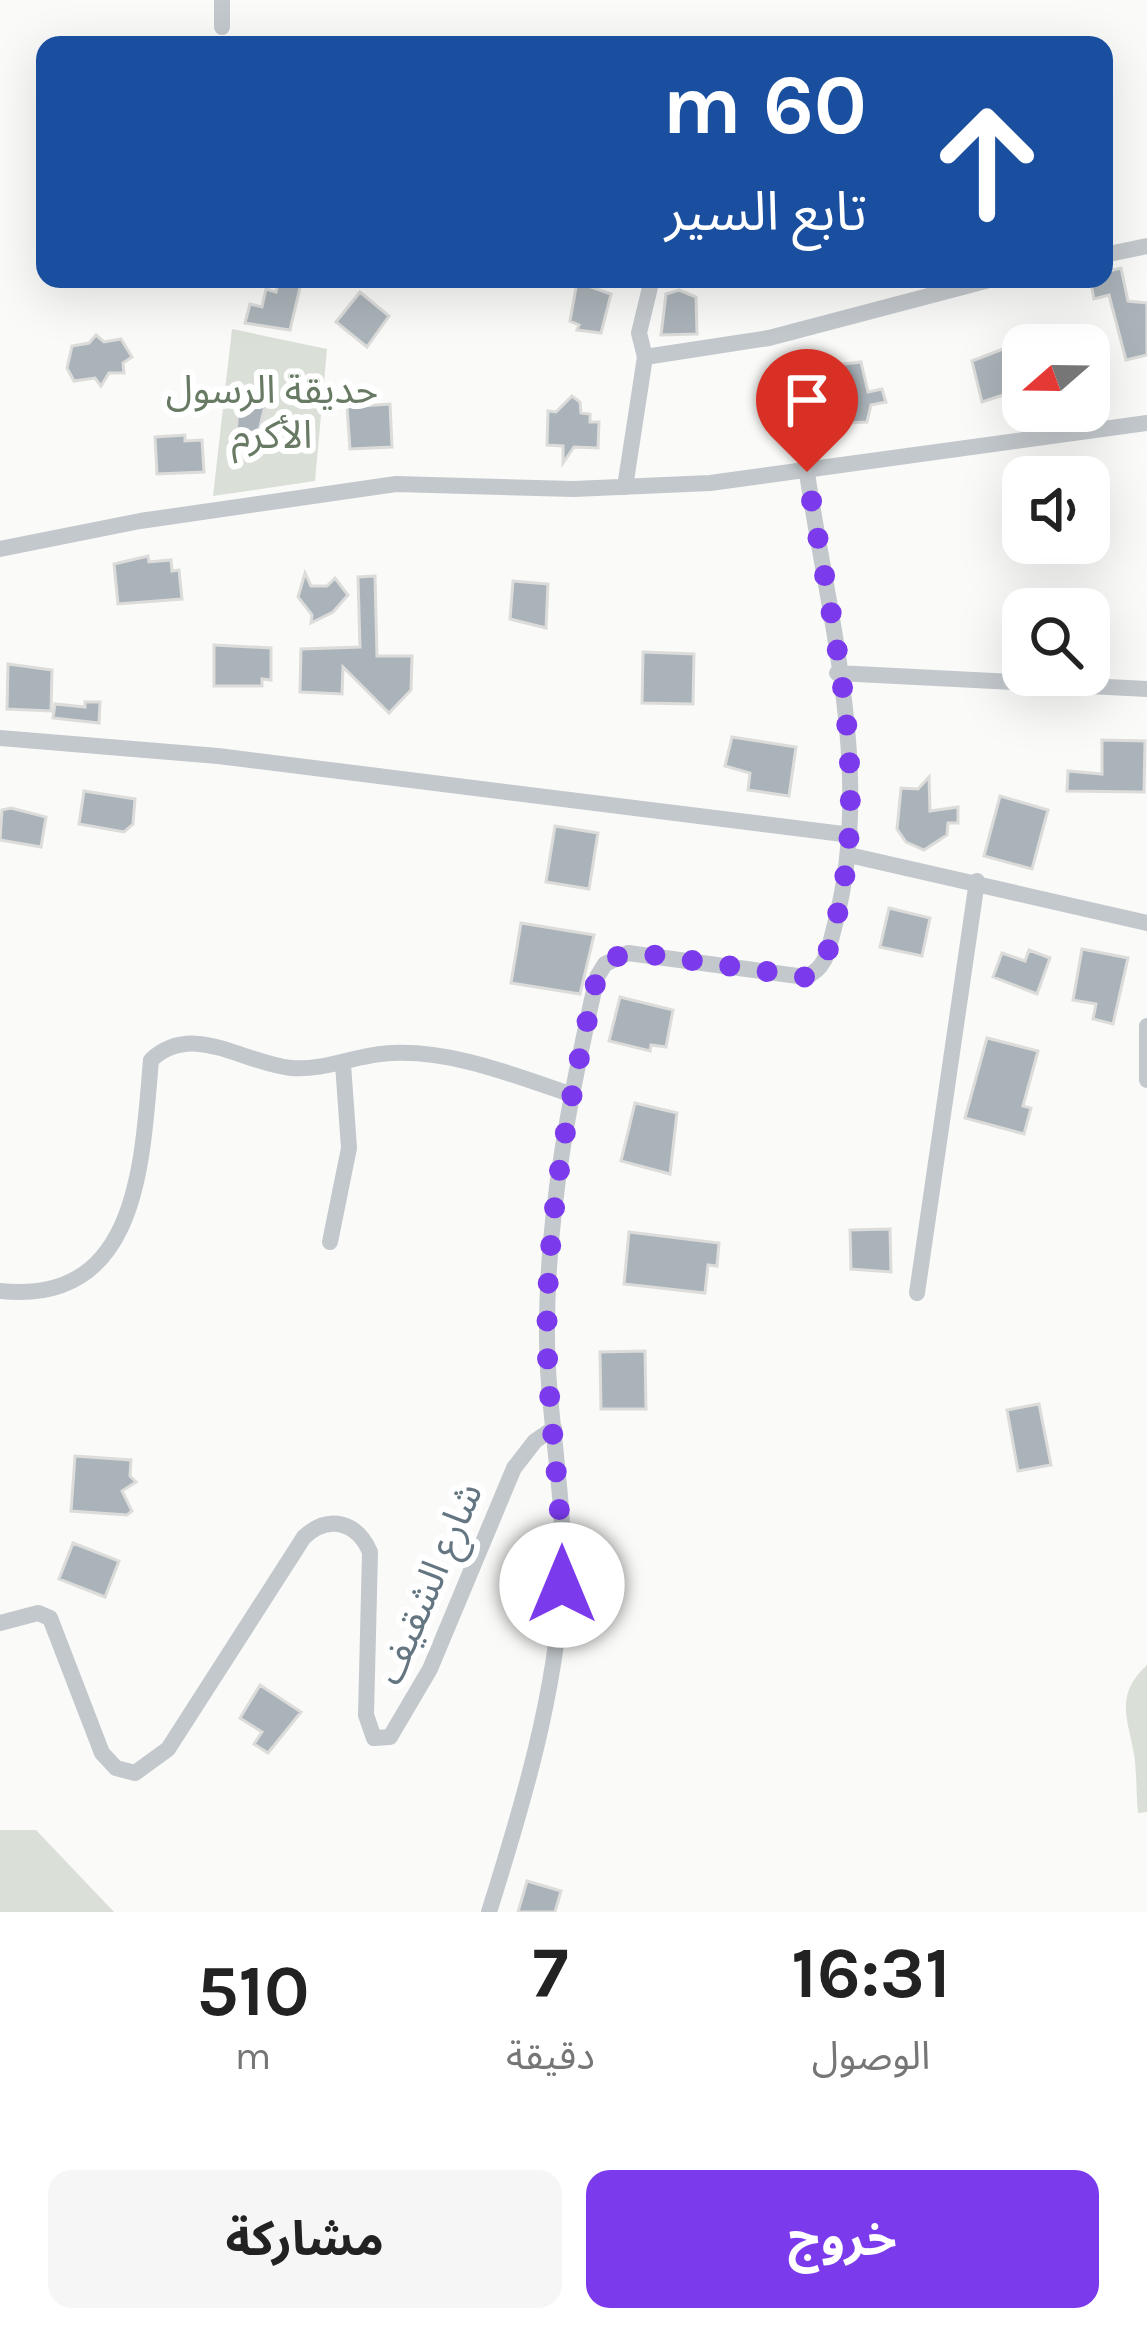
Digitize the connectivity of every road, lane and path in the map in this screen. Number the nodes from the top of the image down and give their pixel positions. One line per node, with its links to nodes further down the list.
1 (222, 0): 2 (street)
2 (222, 27)
3 (1147, 246): 4 (street)
4 (1113, 253)
5 (650, 288): 7 (street)
6 (959, 288): 7 (street)
7 (644, 357): 10 (street)
8 (1147, 423): 9 (street)
9 (807, 472): 10 (street); 12 (street)
10 (625, 487): 11 (street)
11 (0, 549)
12 (837, 673): 13 (street); 15 (street)
13 (1147, 689)
14 (0, 738): 15 (street)
15 (851, 835): 16 (street)
16 (849, 855): 17 (street); 22 (street)
17 (977, 881): 18 (street); 25 (street)
18 (1147, 923)
19 (1147, 1026): 21 (street)
20 (343, 1064): 22 (street); 23 (street); 24 (street)
21 (1147, 1080)
22 (573, 1095): 26 (street)
23 (330, 1242)
24 (0, 1292)
25 (917, 1293)
26 (554, 1428): 27 (street, شارع الشقيف); 28 (street)
27 (0, 1623)
28 (489, 1912)

